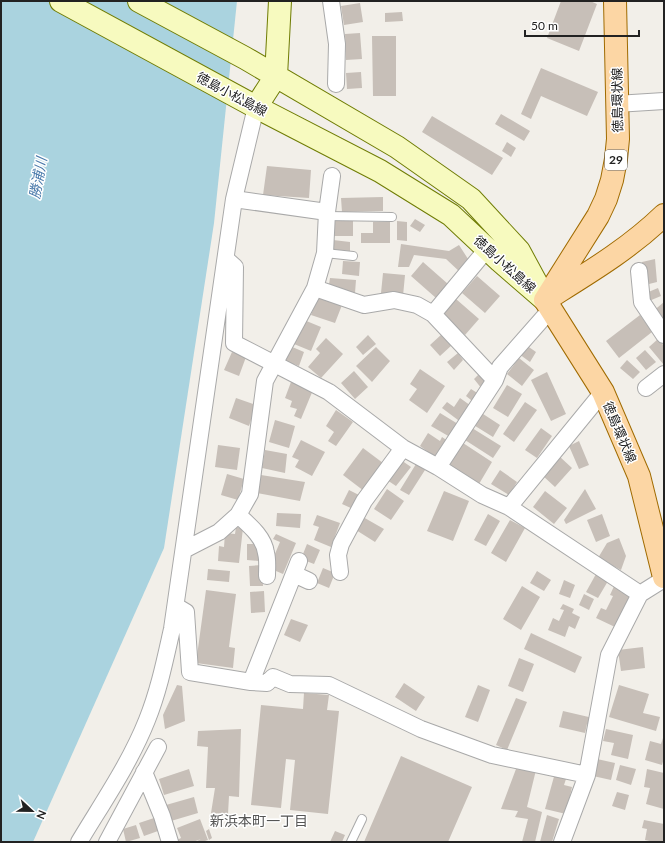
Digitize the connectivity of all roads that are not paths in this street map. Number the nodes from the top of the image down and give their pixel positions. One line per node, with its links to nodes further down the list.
1 (60, 1): 10 (main road, 徳島小松島線)
2 (139, 1): 6 (main road, 徳島小松島線)
3 (280, 1): 6 (main road)
4 (331, 1): 7 (street)
5 (615, 1): 9 (main road, 徳島環状線 / 29)
6 (276, 76): 10 (main road); 22 (main road, 徳島小松島線)
7 (336, 84)
8 (664, 101): 9 (street)
9 (616, 104): 22 (main road, 徳島環状線 / 29)
10 (256, 107): 12 (street); 16 (main road, 徳島小松島線)
11 (332, 176): 13 (street)
12 (234, 199): 13 (street); 19 (street)
13 (327, 214): 14 (lane); 17 (street)
14 (392, 217)
15 (663, 219): 22 (main road)
16 (487, 249): 22 (main road, 徳島小松島線); 23 (street)
17 (325, 253): 18 (lane); 21 (street)
18 (353, 256)
19 (226, 259): 25 (street); 34 (street)
20 (639, 271): 24 (street)
21 (315, 288): 23 (street); 25 (street)
22 (548, 304): 27 (street); 29 (main road, 徳島環状線)
23 (433, 314): 27 (street)
24 (664, 335)
25 (275, 363): 30 (street); 33 (street)
26 (664, 374): 28 (street)
27 (495, 380): 31 (street)
28 (646, 388)
29 (603, 392): 32 (street); 37 (main road, 徳島環状線)
30 (403, 448): 31 (street); 35 (street)
31 (438, 467): 32 (street)
32 (509, 507): 39 (street)
33 (238, 516): 34 (street); 36 (street)
34 (184, 550): 40 (street)
35 (340, 572)
36 (267, 576)
37 (664, 578): 39 (street)
38 (309, 581): 41 (street)
39 (640, 594): 44 (street)
40 (176, 606): 41 (street); 46 (street)
41 (251, 682): 44 (street)
42 (158, 747): 43 (street)
43 (144, 772): 47 (street); 48 (street)
44 (587, 774): 50 (street)
45 (362, 819): 49 (lane)
46 (79, 842)
47 (107, 842)
48 (170, 842)
49 (351, 842)
50 (562, 842)

